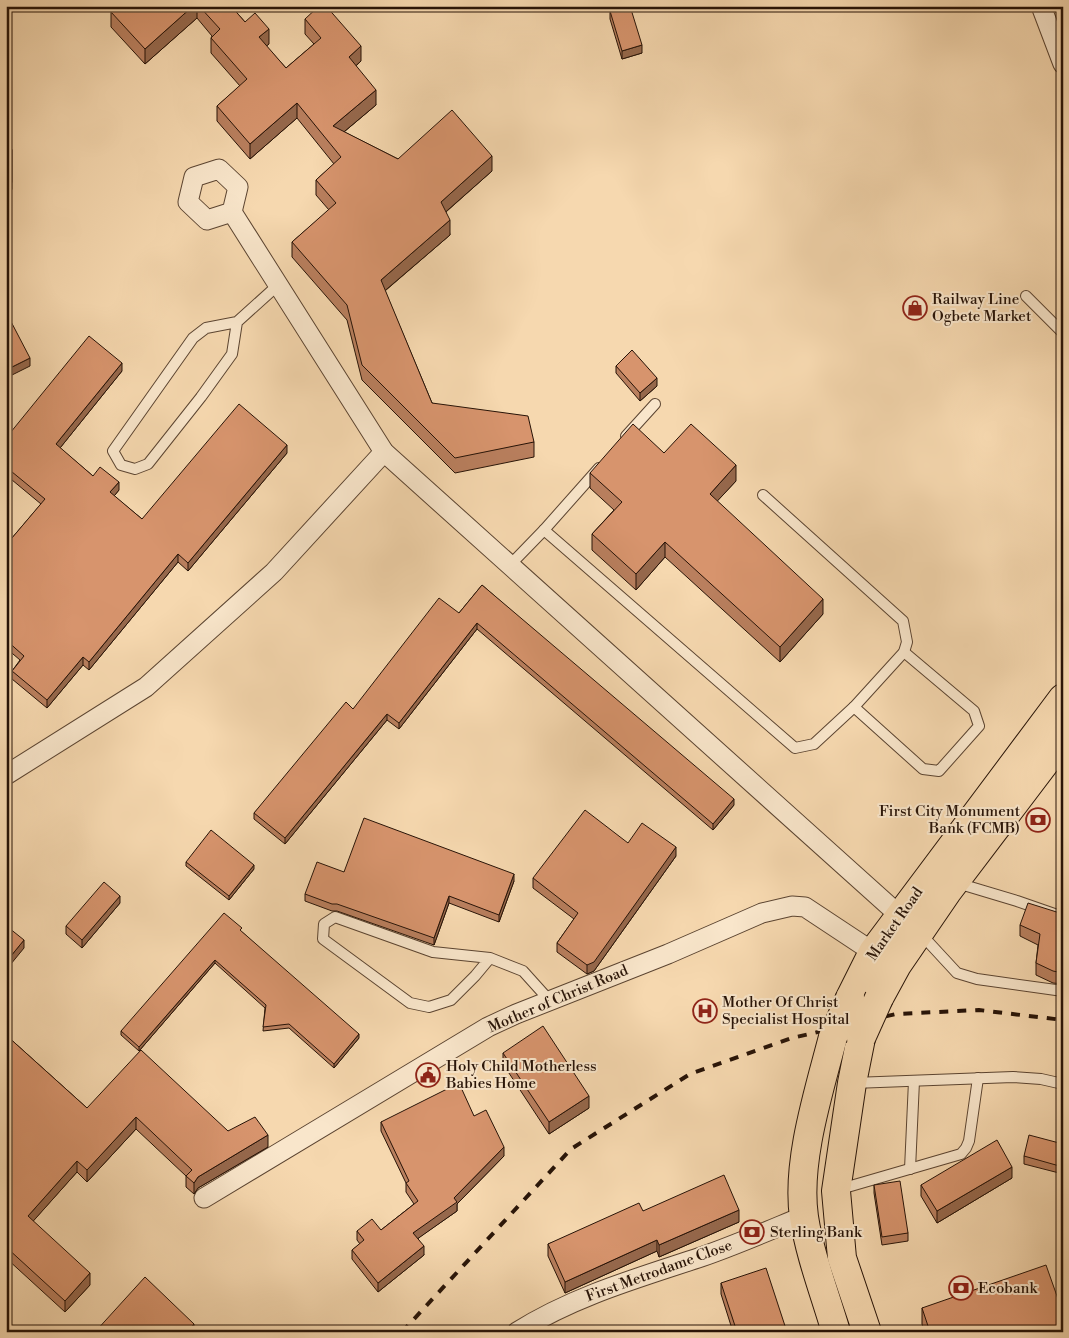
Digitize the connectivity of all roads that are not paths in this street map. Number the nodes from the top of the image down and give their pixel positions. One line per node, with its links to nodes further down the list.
1 (1041, 6): 2 (street)
2 (1063, 64)
3 (232, 212): 4 (street)
4 (278, 286): 6 (lane); 10 (street)
5 (1026, 296): 7 (lane)
6 (237, 322): 6 (lane)
7 (1063, 333)
8 (654, 404): 9 (lane)
9 (622, 441)
10 (384, 452): 14 (street); 19 (street)
11 (603, 463): 13 (lane)
12 (763, 495): 15 (lane)
13 (544, 530): 14 (lane); 17 (lane)
14 (510, 565): 22 (street)
15 (904, 652): 17 (lane); 17 (lane)
16 (1063, 698): 22 (main road, Market Road)
17 (854, 707)
18 (1063, 739): 20 (main road, Market Road)
19 (6, 775)
20 (954, 882): 21 (lane); 22 (main road, Market Road)
21 (1063, 917)
22 (909, 924): 23 (main road, Market Road); 25 (lane); 29 (main road, Market Road, bridge)
23 (873, 952): 26 (street, Mother of Christ Road); 34 (main road, Market Road, bridge)
24 (490, 958): 24 (lane); 26 (lane)
25 (1063, 991)
26 (550, 1001): 33 (street, Mother of Christ Road)
27 (978, 1078): 28 (lane); 30 (lane); 31 (lane)
28 (914, 1081): 29 (lane); 31 (lane)
29 (852, 1083): 32 (main road, Market Road)
30 (1063, 1084)
31 (910, 1169): 32 (lane)
32 (836, 1191): 37 (main road, Market Road)
33 (204, 1198)
34 (804, 1216): 35 (street, First Metrodame Close); 36 (main road, Market Road)
35 (517, 1332)
36 (836, 1332)
37 (867, 1332)

